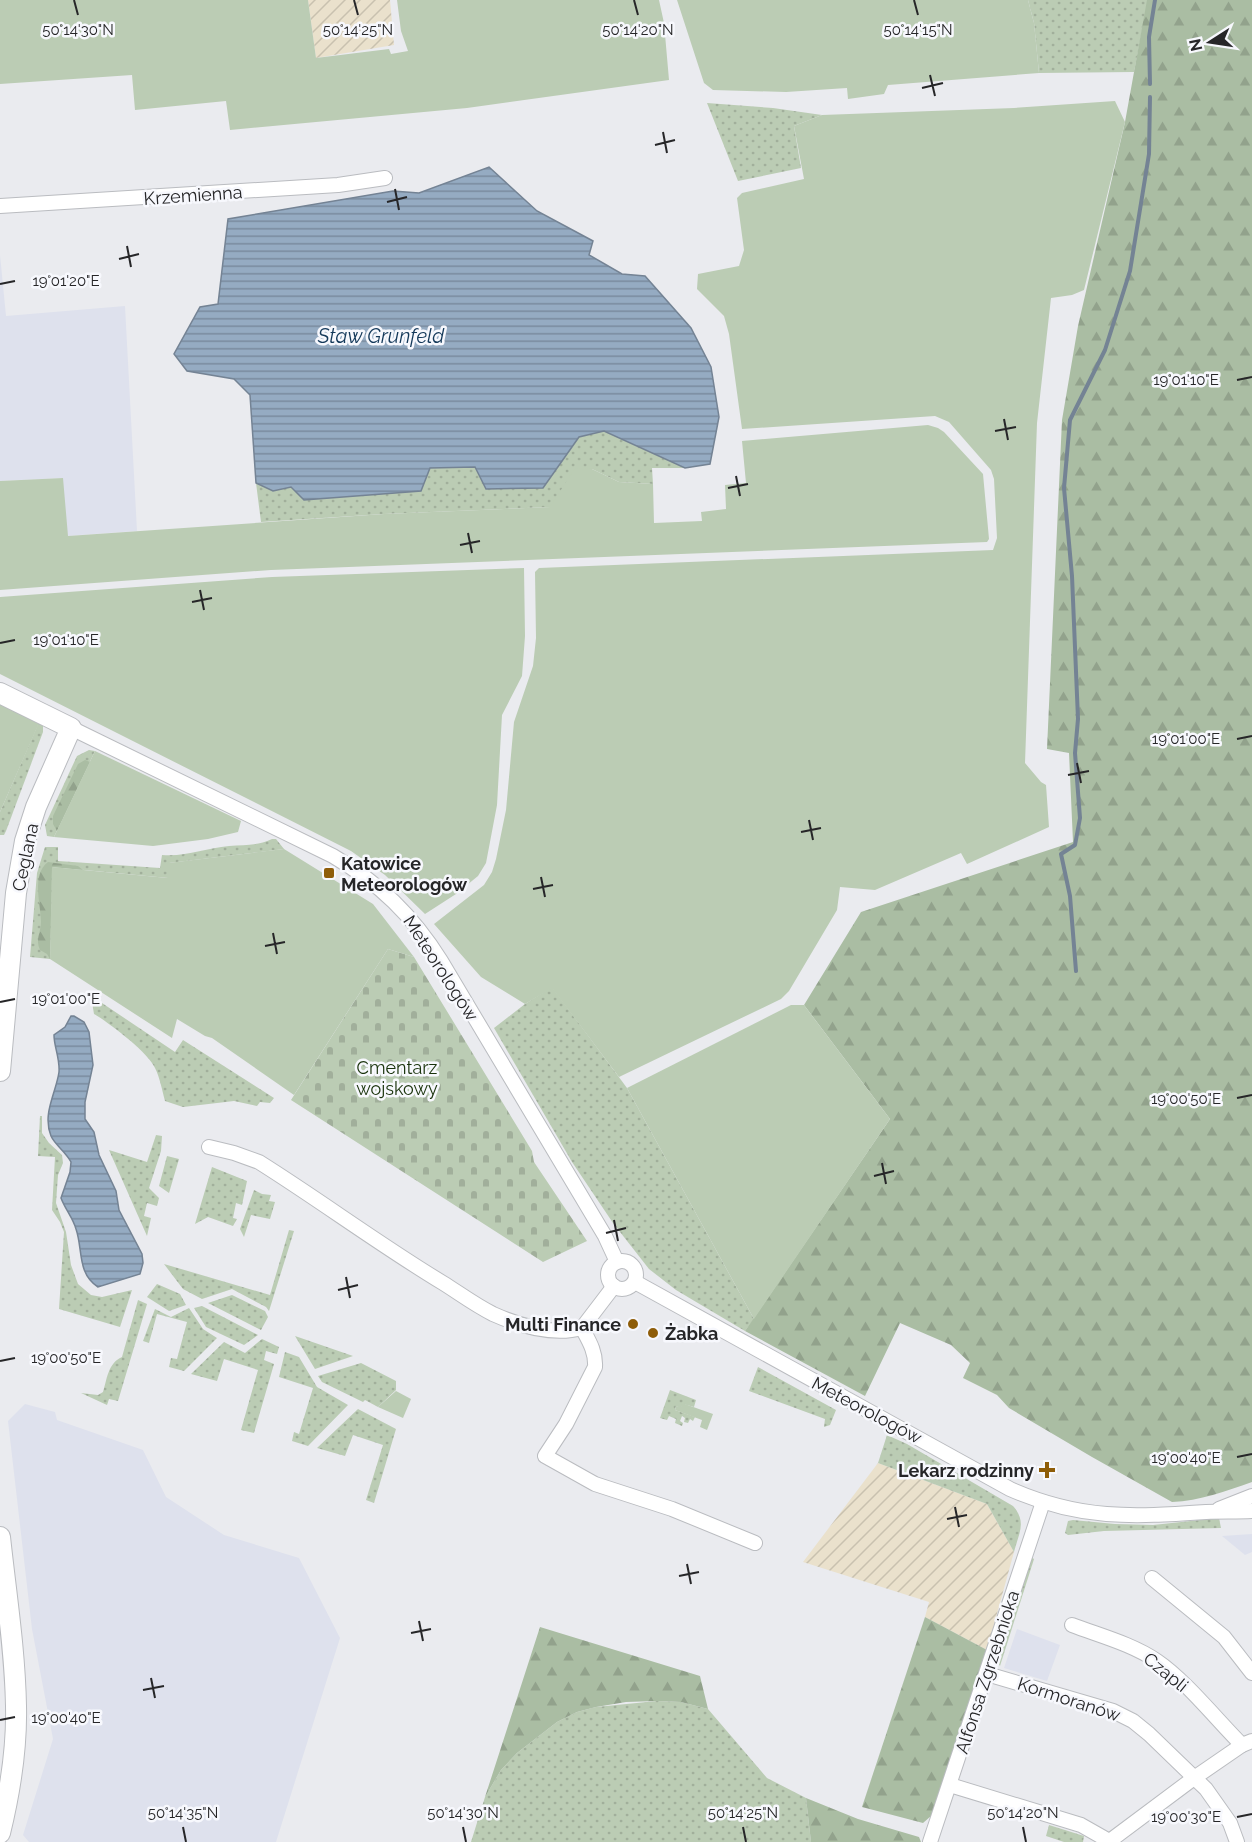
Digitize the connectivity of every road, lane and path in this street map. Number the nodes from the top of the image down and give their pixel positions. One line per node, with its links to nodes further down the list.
1 (385, 178): 2 (street, Krzemienna)
2 (0, 206)
3 (0, 693): 4 (street)
4 (70, 728): 5 (street, Ceglana); 7 (street, Meteorologów)
5 (0, 1071)
6 (209, 1147): 10 (street)
7 (617, 1262): 8 (street, Meteorologów); 9 (street)
8 (634, 1282): 9 (street); 12 (street, Meteorologów)
9 (614, 1286): 10 (street)
10 (582, 1328): 16 (street)
11 (1252, 1496): 14 (street)
12 (1043, 1502): 14 (street, Meteorologów); 20 (street, Alfonsa Zgrzebnioka)
13 (1252, 1511): 14 (street, Meteorologów)
14 (1208, 1512)
15 (0, 1537): 24 (street)
16 (755, 1543)
17 (1152, 1578): 19 (street)
18 (1072, 1625): 21 (street, Czapli)
19 (1252, 1673)
20 (987, 1674): 22 (street, Kormoranów); 23 (street, Alfonsa Zgrzebnioka)
21 (1247, 1743): 22 (street)
22 (1194, 1778): 25 (street); 27 (street, Kormoranów)
23 (950, 1785): 25 (street); 26 (street, Alfonsa Zgrzebnioka)
24 (0, 1833)
25 (1111, 1841)
26 (930, 1842)
27 (1237, 1842)

